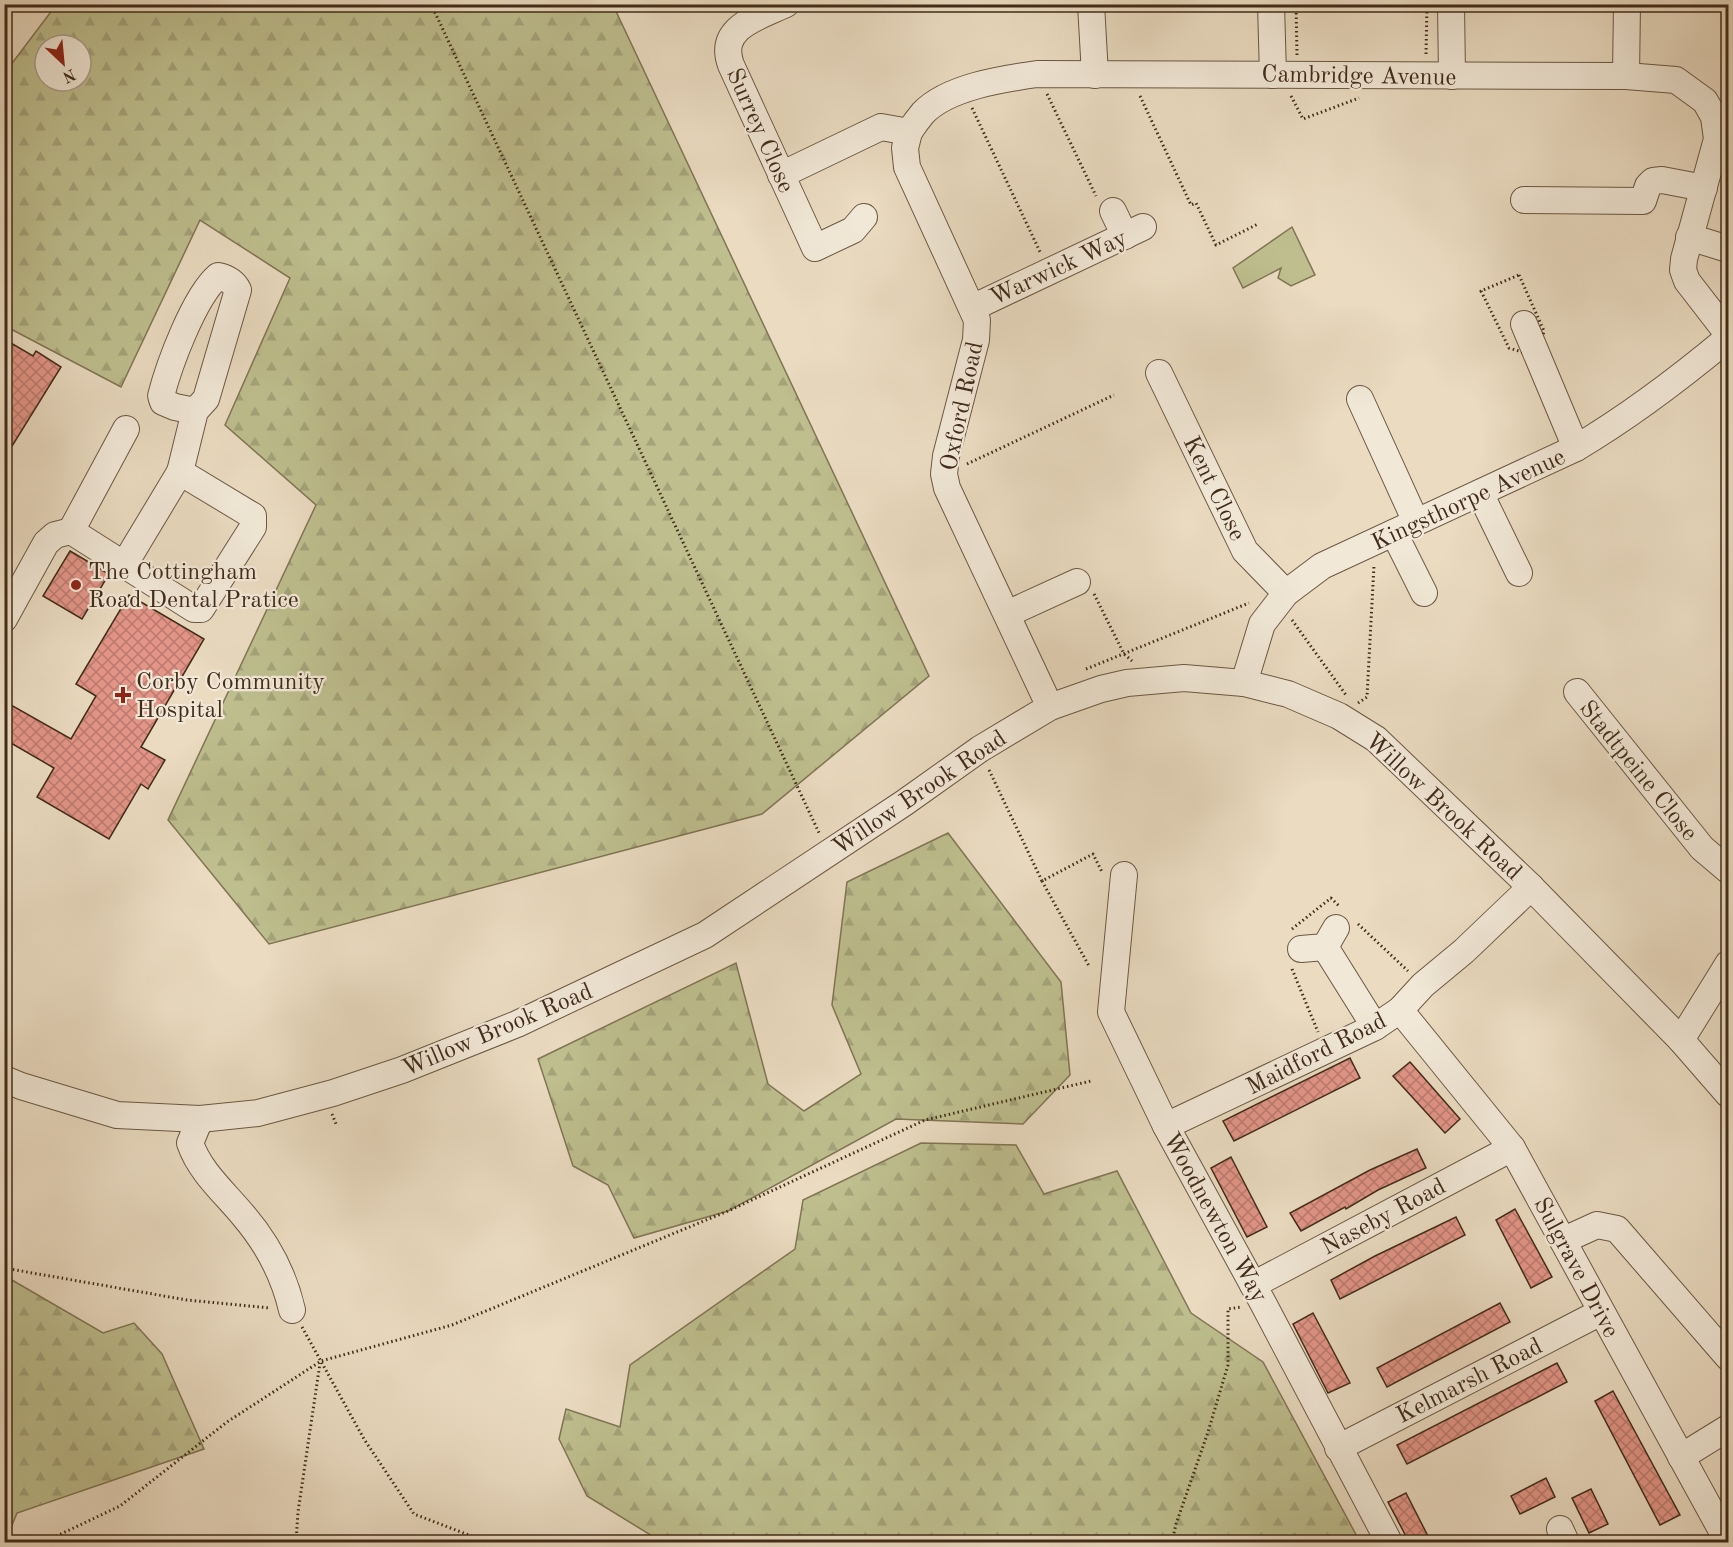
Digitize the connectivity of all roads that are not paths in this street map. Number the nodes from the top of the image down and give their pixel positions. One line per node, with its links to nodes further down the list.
1 (786, 4): 11 (street, Surrey Close)
2 (1091, 4): 6 (street)
3 (1271, 4): 7 (street)
4 (1451, 4): 8 (street)
5 (1627, 4): 9 (street)
6 (1095, 75): 7 (street, Cambridge Avenue); 10 (street, Cambridge Avenue)
7 (1284, 75): 8 (street, Cambridge Avenue)
8 (1452, 76): 9 (street, Cambridge Avenue)
9 (1626, 76): 12 (street, Cambridge Avenue)
10 (909, 132): 11 (street); 18 (street, Oxford Road)
11 (781, 175): 15 (street, Surrey Close)
12 (1704, 188): 13 (street); 16 (street, Cambridge Avenue)
13 (1524, 200)
14 (1113, 211): 18 (street, Warwick Way)
15 (864, 217)
16 (1689, 237): 17 (street); 20 (street, Cambridge Avenue)
17 (1728, 249)
18 (972, 308): 36 (street, Oxford Road)
19 (1524, 324): 25 (street)
20 (1728, 336): 25 (street, Kingsthorpe Avenue)
21 (1159, 373): 34 (street, Kent Close)
22 (1360, 399): 28 (street)
23 (195, 411): 23 (street); 26 (street)
24 (126, 429): 29 (street)
25 (1576, 448): 27 (street, Kingsthorpe Avenue)
26 (180, 472): 30 (street); 30 (street)
27 (1480, 493): 28 (street, Kingsthorpe Avenue); 31 (street)
28 (1405, 527): 33 (street); 34 (street, Kingsthorpe Avenue)
29 (71, 531): 30 (street); 35 (street)
30 (124, 565)
31 (1519, 573)
32 (1077, 582): 36 (street)
33 (1424, 593)
34 (1282, 597): 37 (street, Kingsthorpe Avenue)
35 (7, 609)
36 (1006, 614): 39 (street, Oxford Road)
37 (1244, 683): 39 (street, Willow Brook Road); 42 (street, Willow Brook Road)
38 (1577, 692): 40 (street, Stadtpeine Close)
39 (1050, 707): 50 (street, Willow Brook Road)
40 (1728, 870)
41 (1124, 875): 51 (street, Woodnewton Way)
42 (1531, 887): 45 (street, Maidford Road); 47 (street, Willow Brook Road)
43 (1321, 942): 46 (street)
44 (1728, 964): 47 (street)
45 (1400, 1010): 46 (street, Maidford Road); 52 (street, Sulgrave Drive)
46 (1375, 1027): 51 (street, Maidford Road)
47 (1681, 1040): 49 (street, Willow Brook Road)
48 (4, 1079): 50 (street, Willow Brook Road)
49 (1728, 1094)
50 (200, 1119): 55 (street)
51 (1166, 1126): 54 (street, Woodnewton Way)
52 (1512, 1148): 53 (street, Sulgrave Drive); 54 (street, Naseby Road)
53 (1564, 1240): 56 (street, Sulgrave Drive); 57 (street)
54 (1258, 1294): 59 (street, Woodnewton Way)
55 (292, 1310)
56 (1601, 1312): 59 (street, Kelmarsh Road); 60 (street, Sulgrave Drive)
57 (1728, 1356)
58 (1728, 1428): 60 (street)
59 (1338, 1448): 61 (street, Woodnewton Way)
60 (1681, 1457): 62 (street, Sulgrave Drive)
61 (1389, 1542)
62 (1728, 1542)

